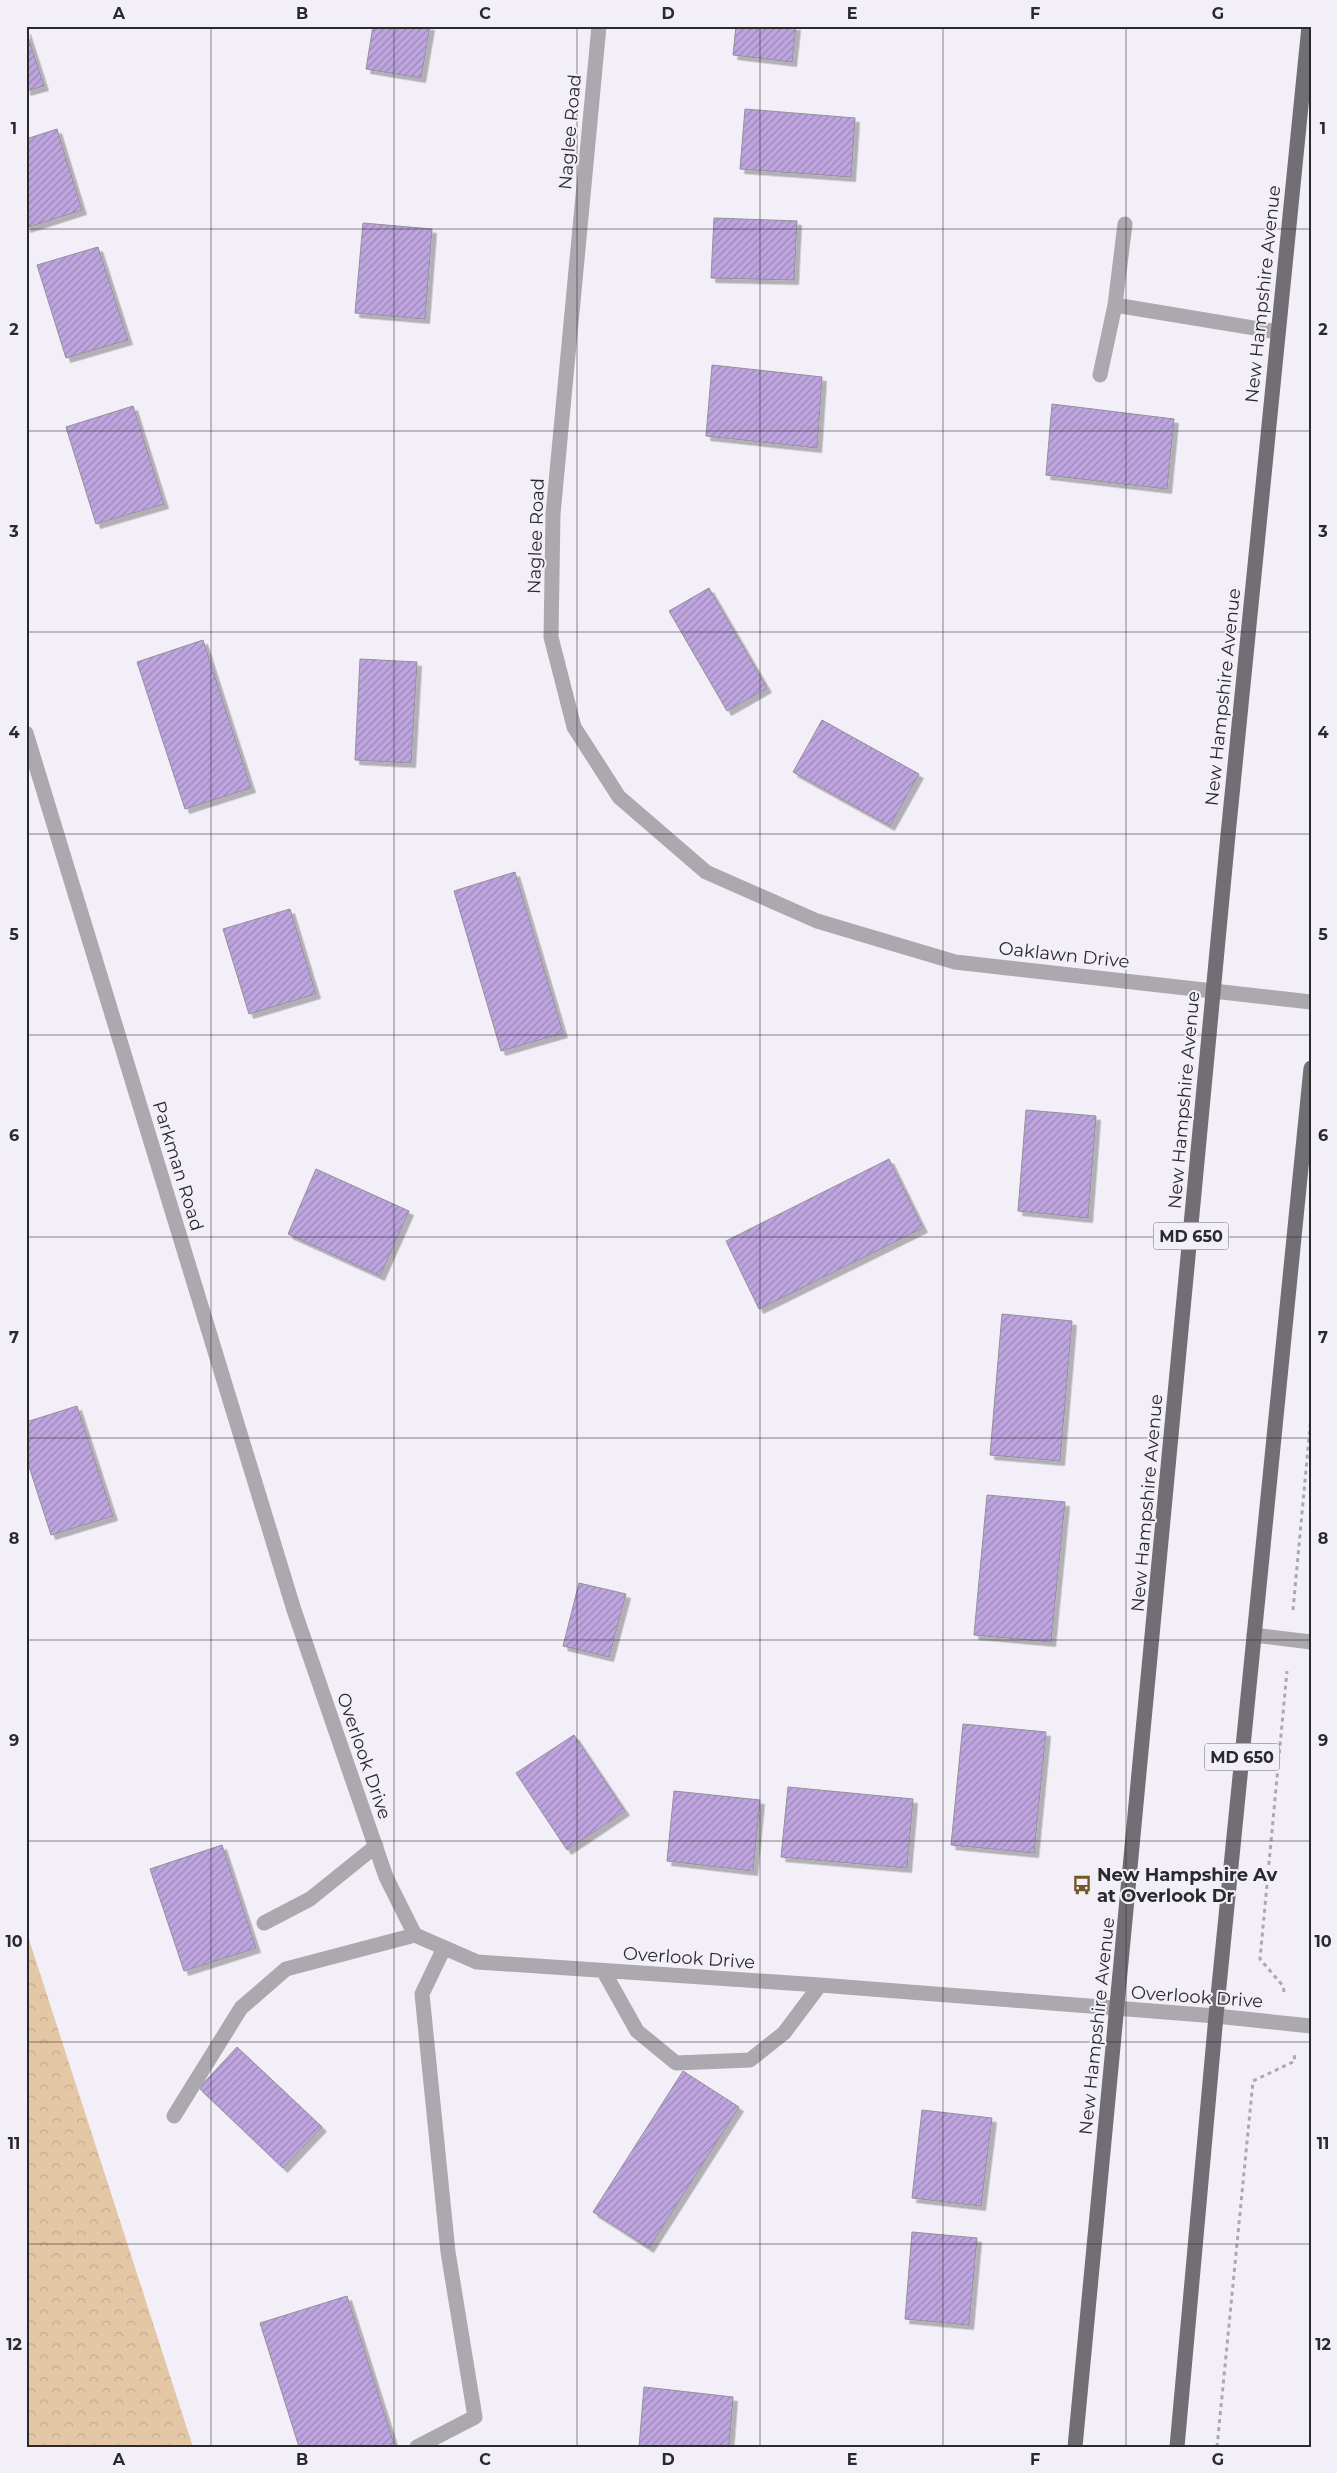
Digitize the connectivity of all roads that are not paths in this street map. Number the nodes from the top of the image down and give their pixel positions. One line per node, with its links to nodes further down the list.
1 (599, 26): 8 (street, Naglee Road)
2 (1309, 26): 5 (main road, New Hampshire Avenue / MD 650)
3 (1125, 224): 4 (street)
4 (1115, 305): 5 (street); 6 (street)
5 (1278, 332): 9 (main road, New Hampshire Avenue / MD 650)
6 (1100, 375)
7 (26, 733): 12 (street, Parkman Road)
8 (817, 921): 9 (street, Oaklawn Drive)
9 (1213, 992): 10 (street, Oaklawn Drive); 21 (main road, New Hampshire Avenue / MD 650)
10 (1311, 1002)
11 (1311, 1068): 13 (main road, MD 650)
12 (294, 1610): 15 (street, Overlook Drive)
13 (1254, 1635): 14 (street); 22 (main road, MD 650)
14 (1311, 1642)
15 (376, 1846): 16 (street); 17 (street, Overlook Drive)
16 (264, 1923)
17 (415, 1935): 18 (street, Overlook Drive); 24 (street)
18 (444, 1948): 19 (street, Overlook Drive); 25 (street)
19 (604, 1972): 20 (street, Overlook Drive); 20 (street)
20 (820, 1985): 21 (street, Overlook Drive)
21 (1118, 2010): 22 (street, Overlook Drive); 26 (main road, New Hampshire Avenue / MD 650)
22 (1216, 2016): 23 (street, Overlook Drive); 27 (main road, MD 650)
23 (1311, 2026)
24 (174, 2116)
25 (417, 2447)
26 (1075, 2447)
27 (1177, 2447)

